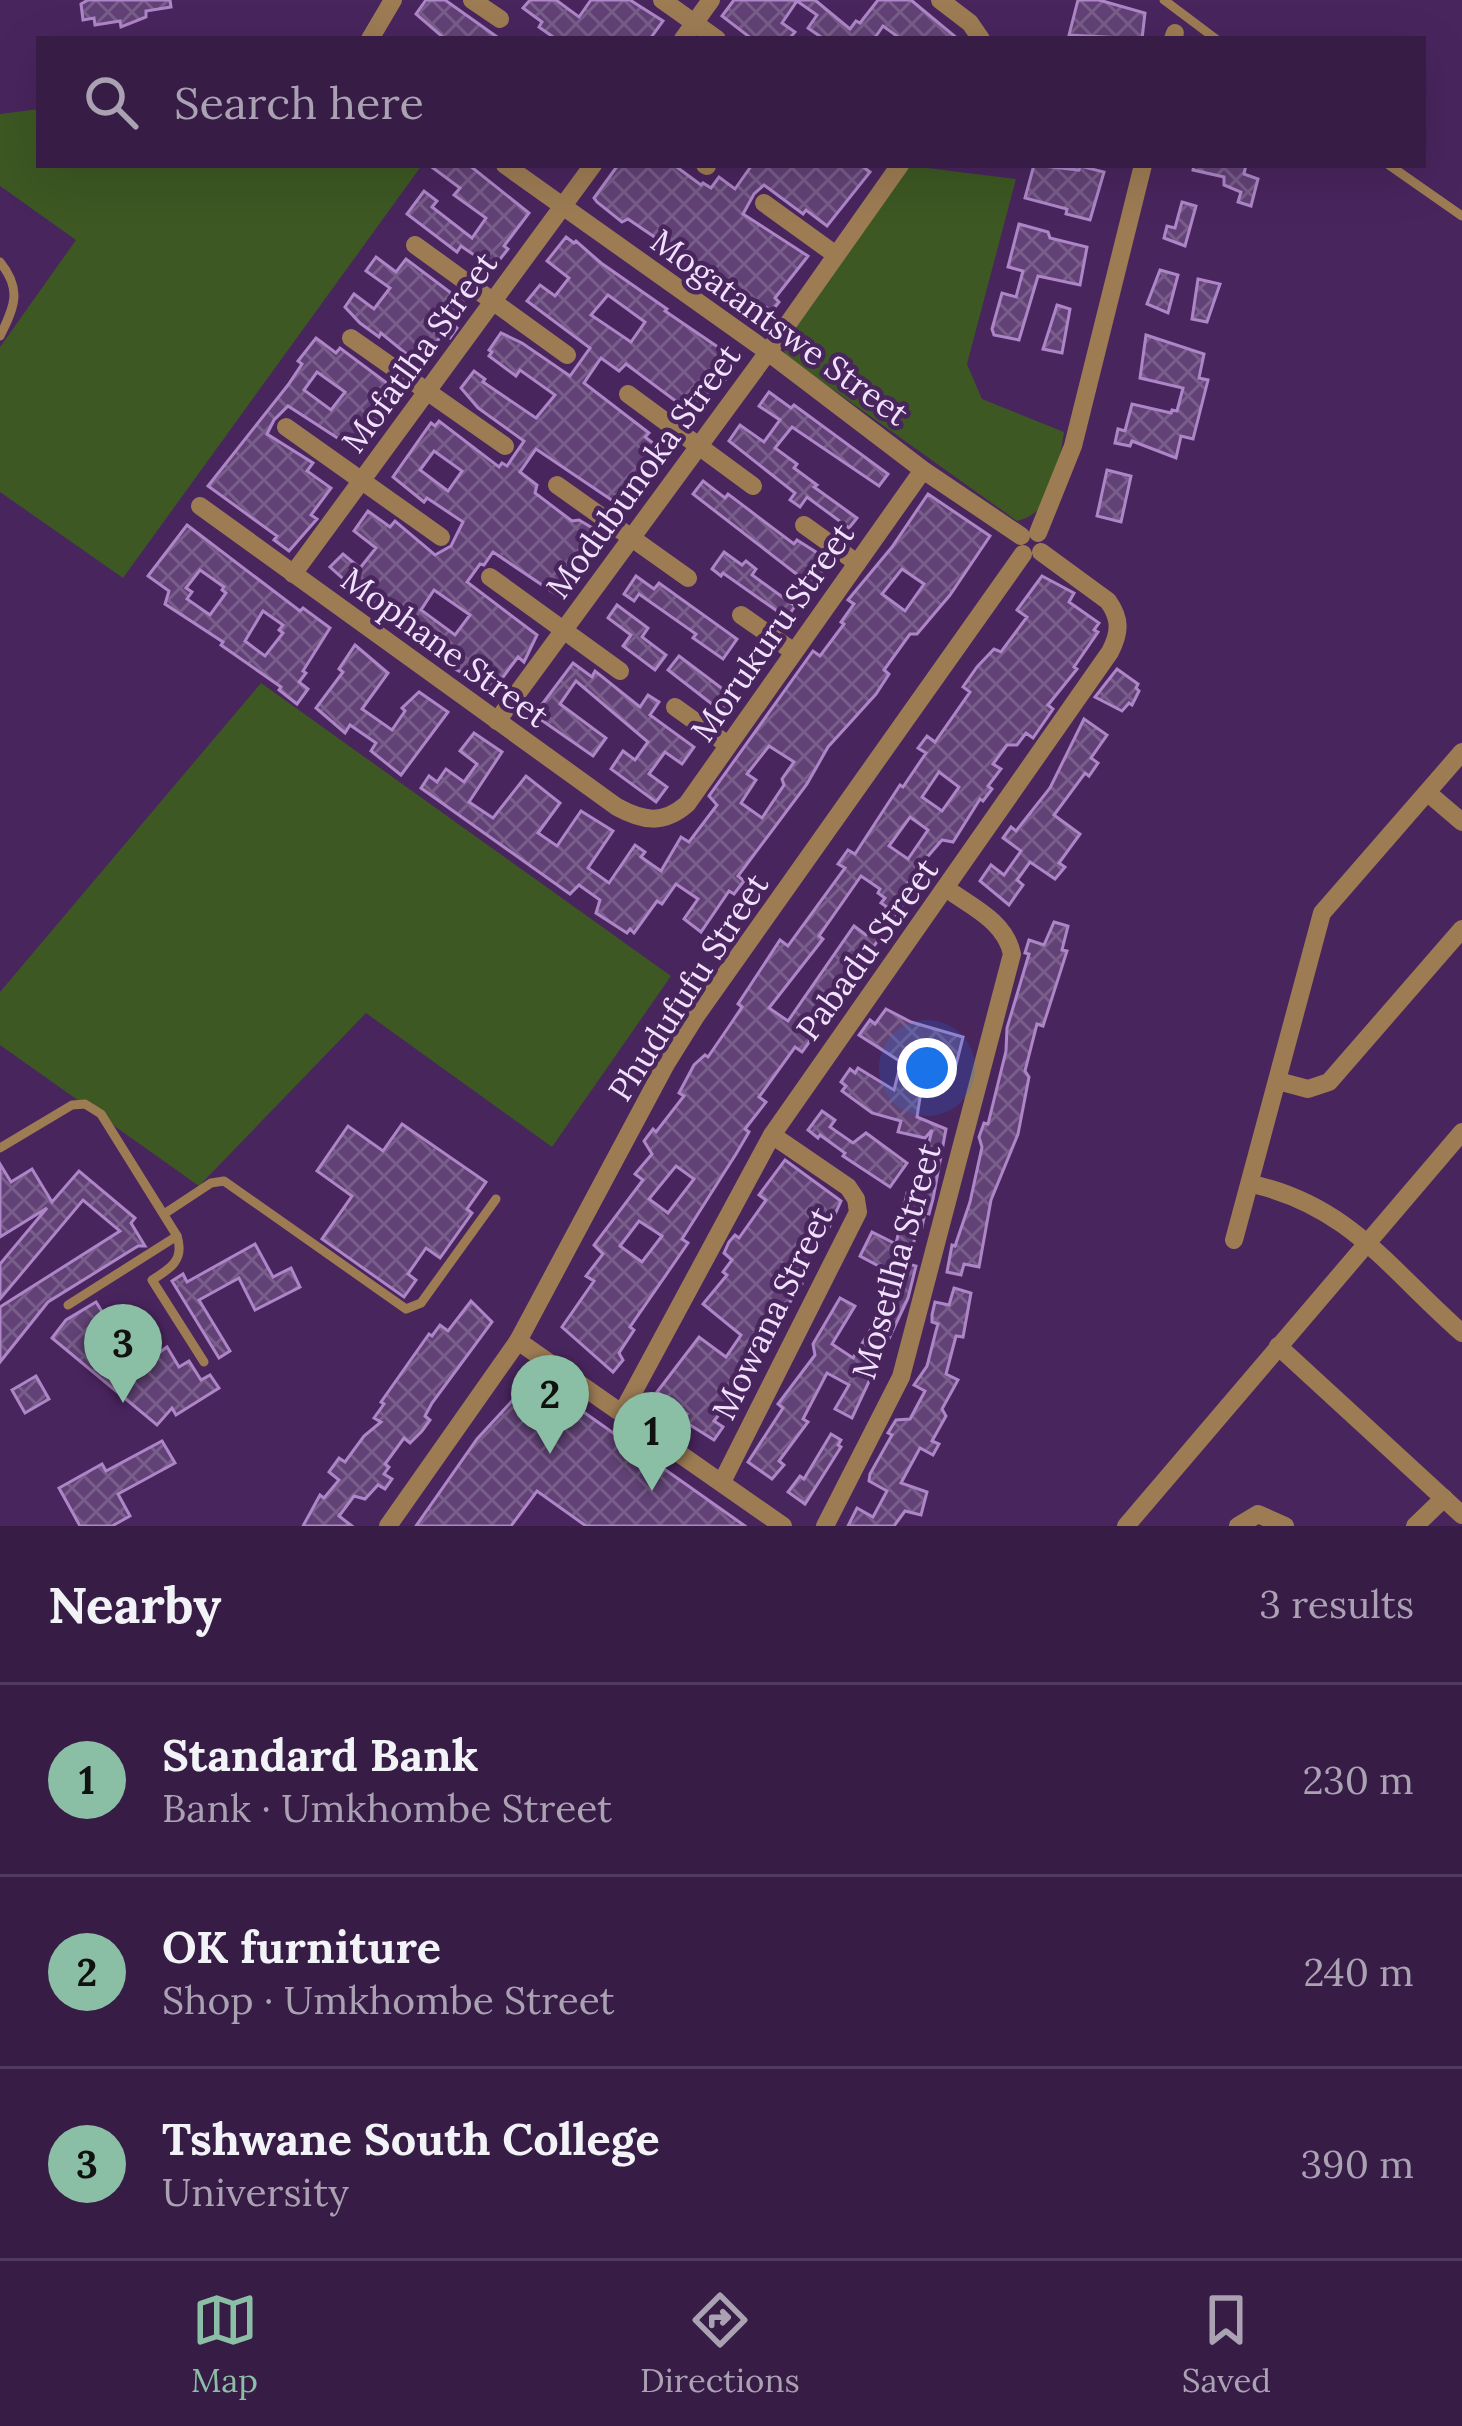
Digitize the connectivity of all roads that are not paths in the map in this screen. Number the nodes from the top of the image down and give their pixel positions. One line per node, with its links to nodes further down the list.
1 (394, 0): 9 (street)
2 (472, 0): 7 (street)
3 (662, 0): 8 (street)
4 (711, 0): 8 (street)
5 (940, 0): 10 (street)
6 (1164, 0): 11 (lane)
7 (500, 19)
8 (689, 31)
9 (372, 36)
10 (979, 36)
11 (1212, 36)
12 (509, 168): 18 (street, Mogatantswe Street)
13 (591, 168): 18 (street, Mofatlha Street)
14 (899, 168): 21 (street, Modubunoka Street)
15 (1142, 168): 41 (street, Phudufufu Street)
16 (1393, 168): 19 (lane)
17 (764, 203): 21 (street)
18 (563, 206): 23 (street, Mofatlha Street); 26 (street, Mogatantswe Street)
19 (1462, 216)
20 (415, 245): 23 (street)
21 (836, 255): 26 (street, Modubunoka Street)
22 (0, 262): 24 (lane)
23 (494, 301): 27 (street); 28 (street, Mofatlha Street)
24 (0, 336)
25 (350, 338): 28 (street)
26 (768, 352): 32 (street, Modubunoka Street); 33 (street, Mogatantswe Street)
27 (567, 355)
28 (428, 391): 31 (street); 34 (street, Mofatlha Street)
29 (628, 394): 32 (street)
30 (286, 427): 34 (street)
31 (506, 446)
32 (699, 446): 36 (street); 40 (street, Modubunoka Street)
33 (923, 470): 41 (street, Mogatantswe Street); 42 (street, Morukuru Street)
34 (362, 480): 39 (street); 43 (street, Mofatlha Street)
35 (557, 485): 40 (street)
36 (753, 486)
37 (200, 506): 43 (street, Mophane Street)
38 (804, 525): 42 (street)
39 (441, 537)
40 (632, 537): 45 (street); 47 (street, Modubunoka Street)
41 (1031, 544): 57 (street, Pabadu Street); 71 (street, Phudufufu Street)
42 (857, 563): 48 (street, Morukuru Street)
43 (293, 574): 51 (street, Mophane Street)
44 (490, 577): 47 (street)
45 (688, 578)
46 (742, 615): 48 (street)
47 (564, 630): 49 (street); 51 (street, Modubunoka Street)
48 (794, 652): 52 (street, Morukuru Street)
49 (620, 670)
50 (674, 707): 52 (street)
51 (497, 721): 55 (street, Mophane Street)
52 (728, 746): 55 (street, Morukuru Street)
53 (1462, 752): 54 (street)
54 (1428, 793): 56 (street); 59 (street)
55 (662, 819)
56 (1462, 822)
57 (947, 889): 61 (street, Pabadu Street); 80 (street, Mosetlha Street)
58 (1462, 929): 59 (street)
59 (1278, 1081): 63 (street)
60 (1462, 1132): 68 (street)
61 (772, 1135): 74 (street, Pabadu Street); 75 (street, Mowana Street)
62 (0, 1148): 65 (lane)
63 (1252, 1184): 67 (street); 68 (street)
64 (496, 1199): 65 (lane)
65 (164, 1214): 66 (lane)
66 (177, 1236): 69 (lane); 73 (lane)
67 (1234, 1240)
68 (1367, 1244): 70 (street); 72 (street)
69 (68, 1305)
70 (1459, 1324)
71 (518, 1341): 74 (street); 78 (street, Phudufufu Street)
72 (1278, 1346): 76 (street); 81 (street)
73 (203, 1362)
74 (622, 1413): 75 (street)
75 (722, 1482): 79 (street)
76 (1444, 1498): 77 (street); 84 (street)
77 (1462, 1514)
78 (388, 1526)
79 (783, 1526)
80 (825, 1526)
81 (1126, 1526)
82 (1238, 1526): 83 (street)
83 (1285, 1526)
84 (1415, 1526)

